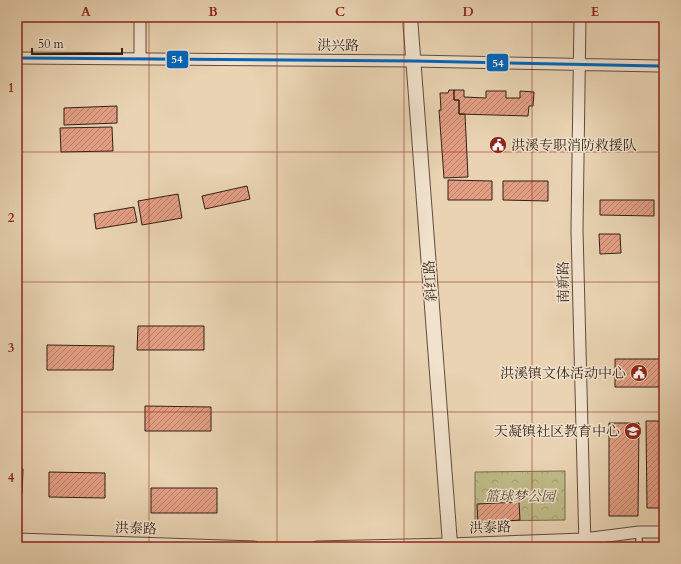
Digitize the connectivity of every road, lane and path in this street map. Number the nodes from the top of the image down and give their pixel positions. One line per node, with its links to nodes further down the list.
1 (140, 17): 5 (street)
2 (410, 17): 6 (street, 斜红路)
3 (580, 17): 7 (street, 南新路)
4 (17, 58): 5 (street, 洪兴路)
5 (140, 58): 6 (street, 洪兴路)
6 (414, 61): 7 (street, 洪兴路); 13 (street, 斜红路)
7 (579, 64): 8 (street, 洪兴路); 12 (street, 南新路)
8 (658, 66)
9 (639, 532): 10 (street, 洪泰路); 12 (street, 洪泰路); 16 (lane)
10 (664, 532)
11 (17, 539): 14 (street, 洪泰路)
12 (585, 543): 13 (street, 洪泰路)
13 (450, 546): 15 (street, 洪泰路)
14 (254, 547)
15 (317, 547)
16 (639, 547)

